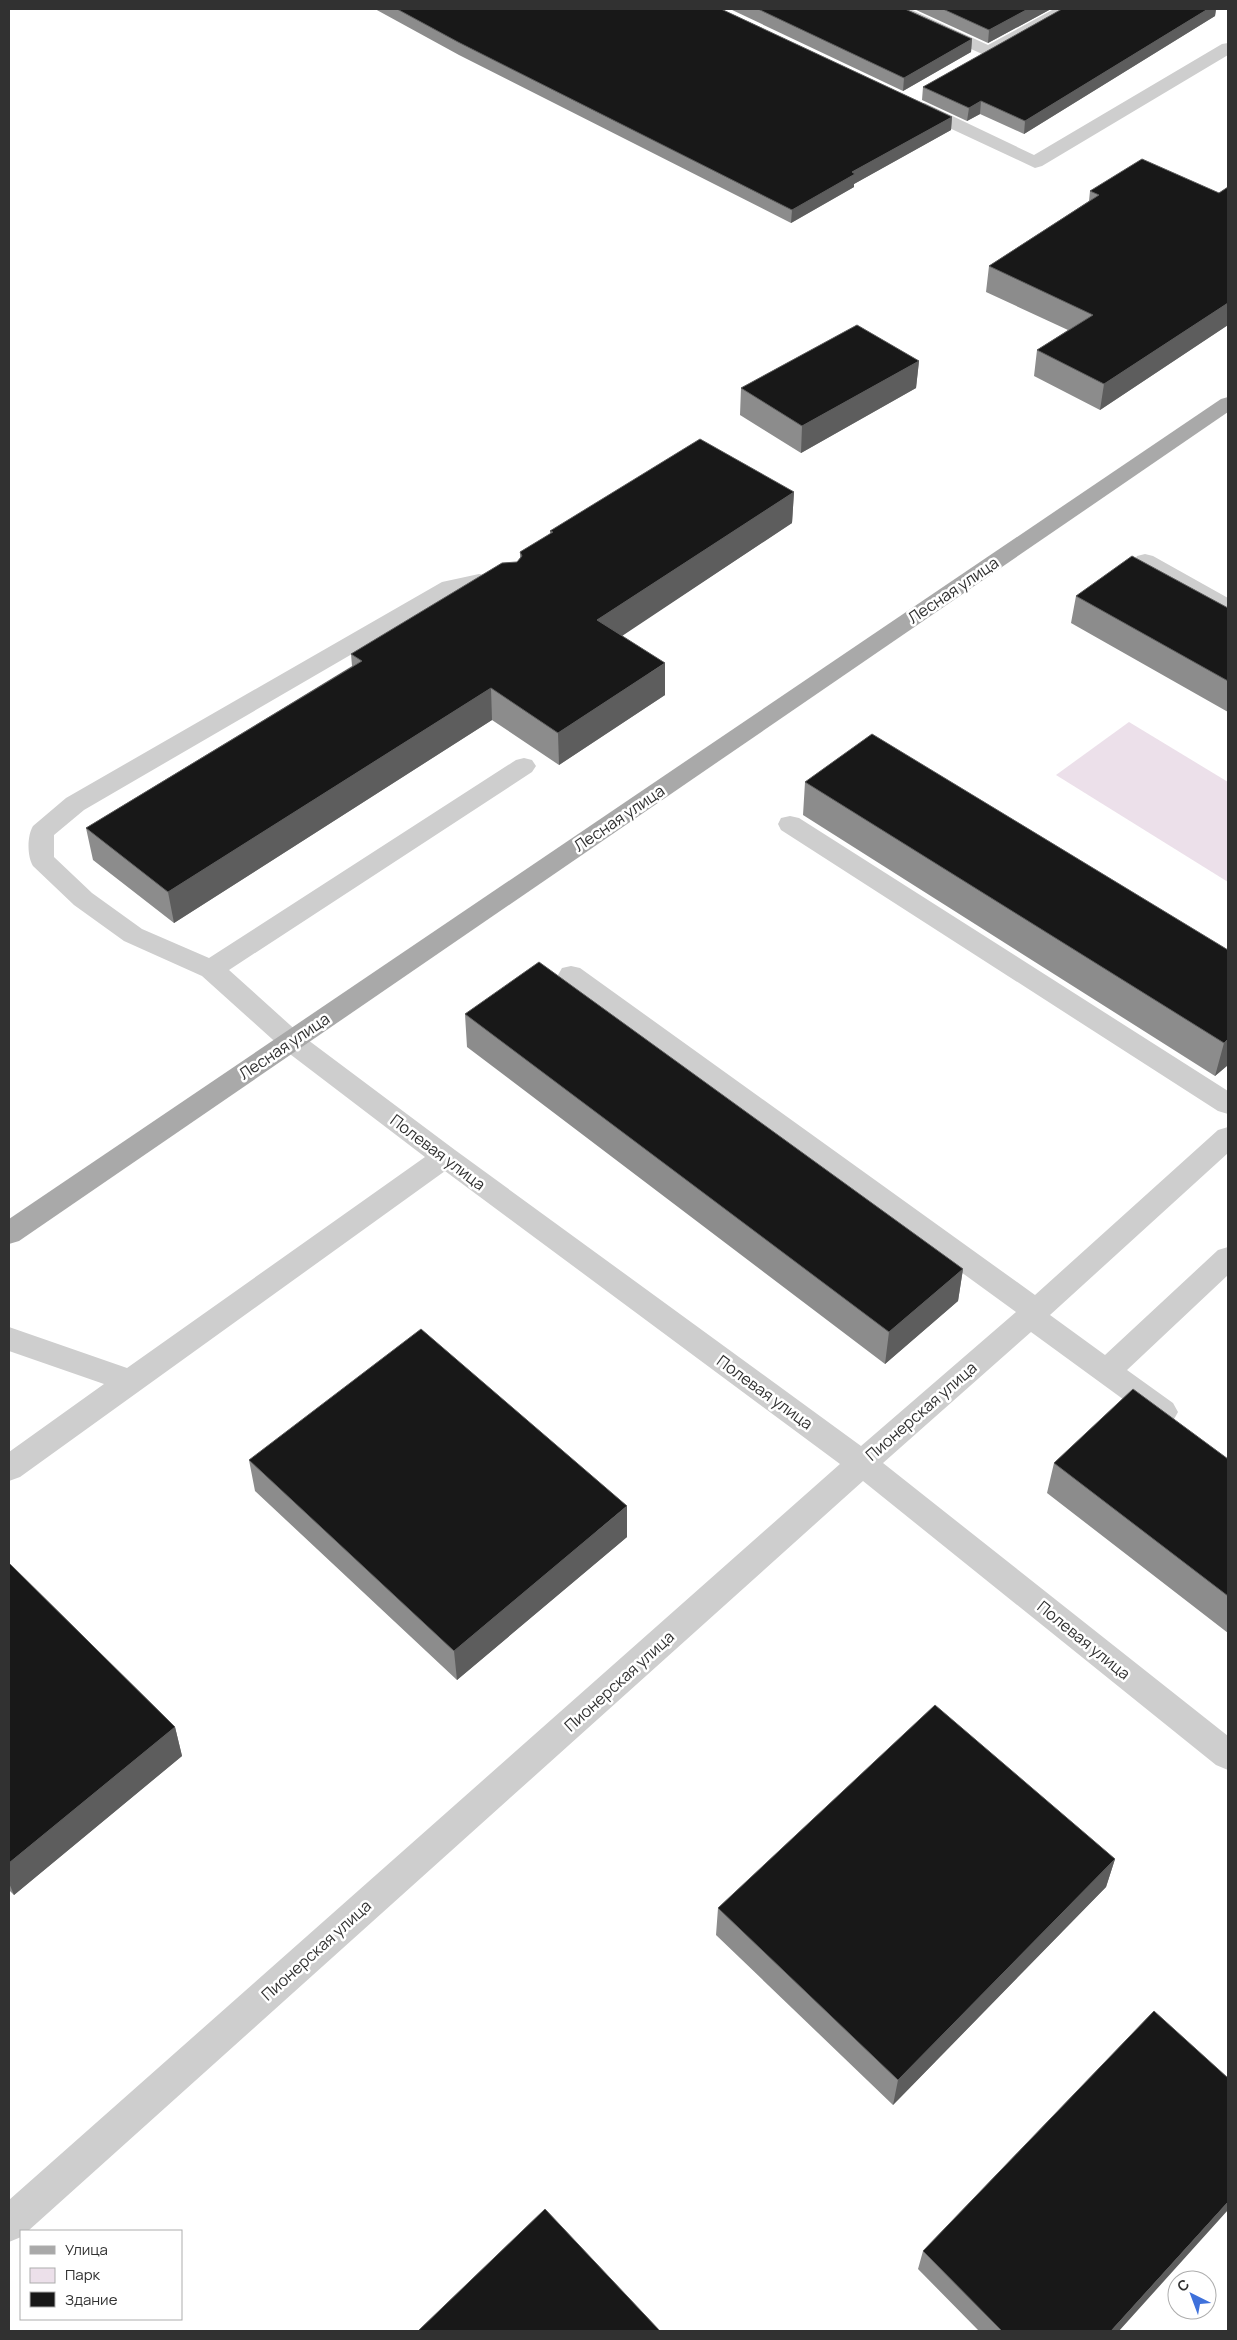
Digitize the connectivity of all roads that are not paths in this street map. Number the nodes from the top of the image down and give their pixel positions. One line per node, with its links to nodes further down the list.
1 (896, 9): 4 (street)
2 (1066, 9): 4 (street)
3 (1228, 48): 6 (street)
4 (989, 52): 5 (street)
5 (972, 62)
6 (921, 91)
7 (1228, 403): 15 (main road, Лесная улица)
8 (1144, 561): 10 (street)
9 (510, 587): 13 (street, Полевая улица)
10 (1228, 607)
11 (524, 766): 13 (street)
12 (790, 824): 16 (street)
13 (212, 970): 15 (street, Полевая улица)
14 (572, 975): 21 (street)
15 (291, 1041): 18 (street, Полевая улица); 19 (main road, Лесная улица)
16 (1228, 1104)
17 (1228, 1137): 21 (street, Пионерская улица)
18 (444, 1157): 24 (street); 26 (street, Полевая улица)
19 (9, 1233)
20 (1228, 1258): 23 (street)
21 (1033, 1313): 23 (street); 26 (street, Пионерская улица)
22 (9, 1339): 24 (street)
23 (1108, 1371): 25 (street)
24 (129, 1381): 27 (street)
25 (1188, 1430)
26 (862, 1463): 28 (street, Полевая улица); 29 (street, Пионерская улица)
27 (9, 1468)
28 (1228, 1755)
29 (9, 2224)

